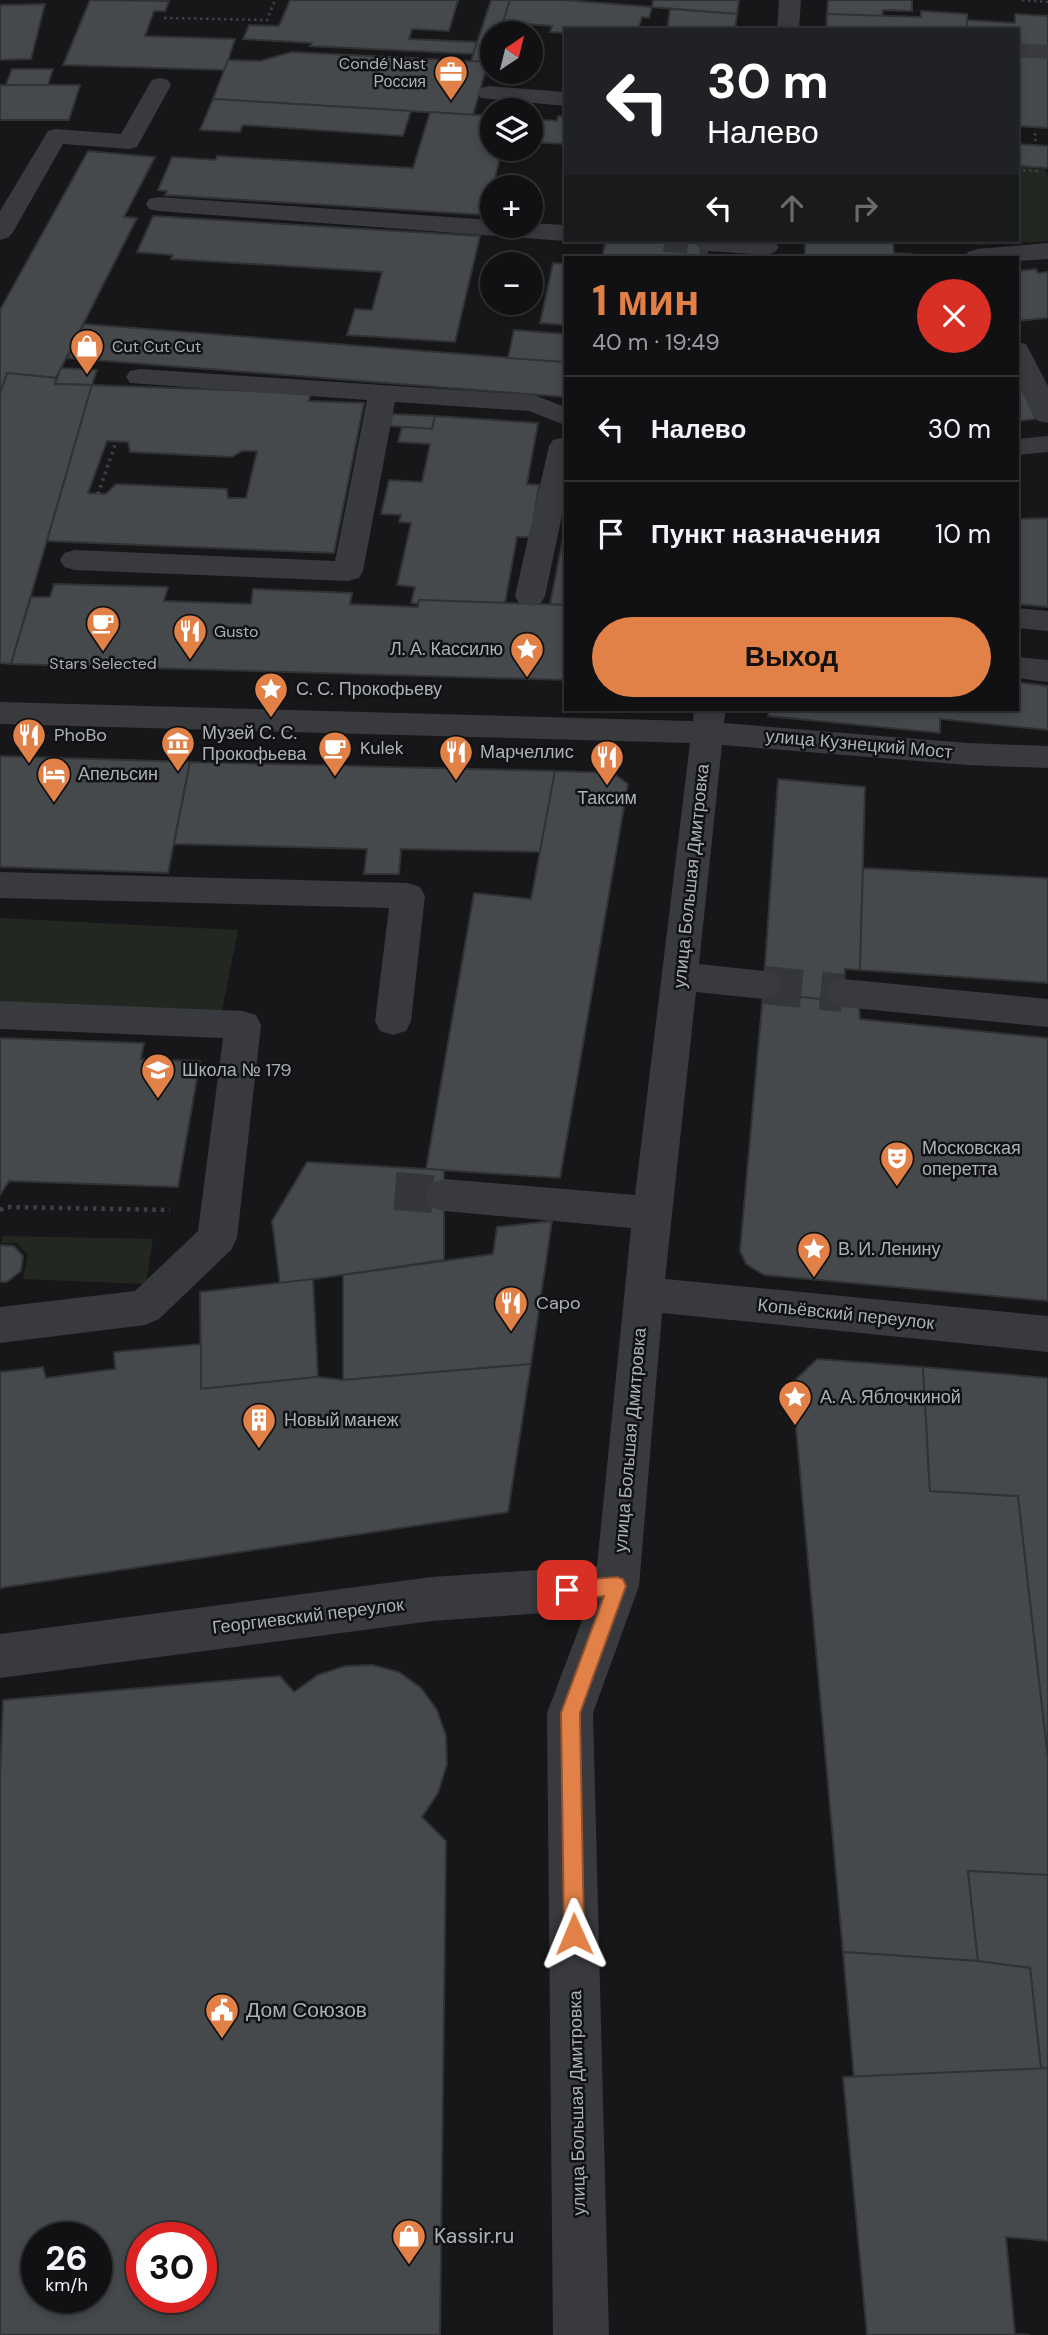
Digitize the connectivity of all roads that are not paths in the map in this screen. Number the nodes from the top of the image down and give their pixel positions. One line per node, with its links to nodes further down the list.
1 (790, 0): 2 (street)
2 (788, 28)
3 (1019, 50): 4 (street)
4 (1048, 52)
5 (160, 85): 9 (street)
6 (489, 93): 7 (street)
7 (564, 99)
8 (158, 204): 10 (street)
9 (0, 232)
10 (564, 233)
11 (708, 243): 12 (street)
12 (766, 248)
13 (1048, 251): 14 (street)
14 (989, 256)
15 (1024, 345): 18 (street)
16 (139, 377): 17 (street)
17 (383, 391): 19 (street); 23 (street)
18 (1048, 415)
19 (564, 433)
20 (564, 439): 24 (street)
21 (1048, 444): 22 (street)
22 (1019, 447)
23 (75, 559)
24 (530, 596)
25 (1019, 618): 26 (street)
26 (1048, 621)
27 (1019, 668): 28 (street)
28 (1048, 671)
29 (0, 713): 30 (street, улица Кузнецкий Мост)
30 (696, 723): 31 (street, улица Кузнецкий Мост); 33 (street, улица Большая Дмитровка)
31 (1048, 757)
32 (0, 885): 38 (street)
33 (679, 976): 34 (street); 40 (street, улица Большая Дмитровка)
34 (764, 985)
35 (843, 993): 36 (street)
36 (1048, 1013)
37 (0, 1015): 42 (street)
38 (393, 1021)
39 (444, 1195): 40 (street)
40 (653, 1213): 41 (street, улица Большая Дмитровка)
41 (643, 1294): 43 (street, Копьёвский переулок); 44 (street, улица Большая Дмитровка)
42 (0, 1325)
43 (1048, 1334)
44 (617, 1586): 45 (street, Георгиевский переулок); 46 (street, улица Большая Дмитровка)
45 (0, 1656)
46 (581, 2335)

